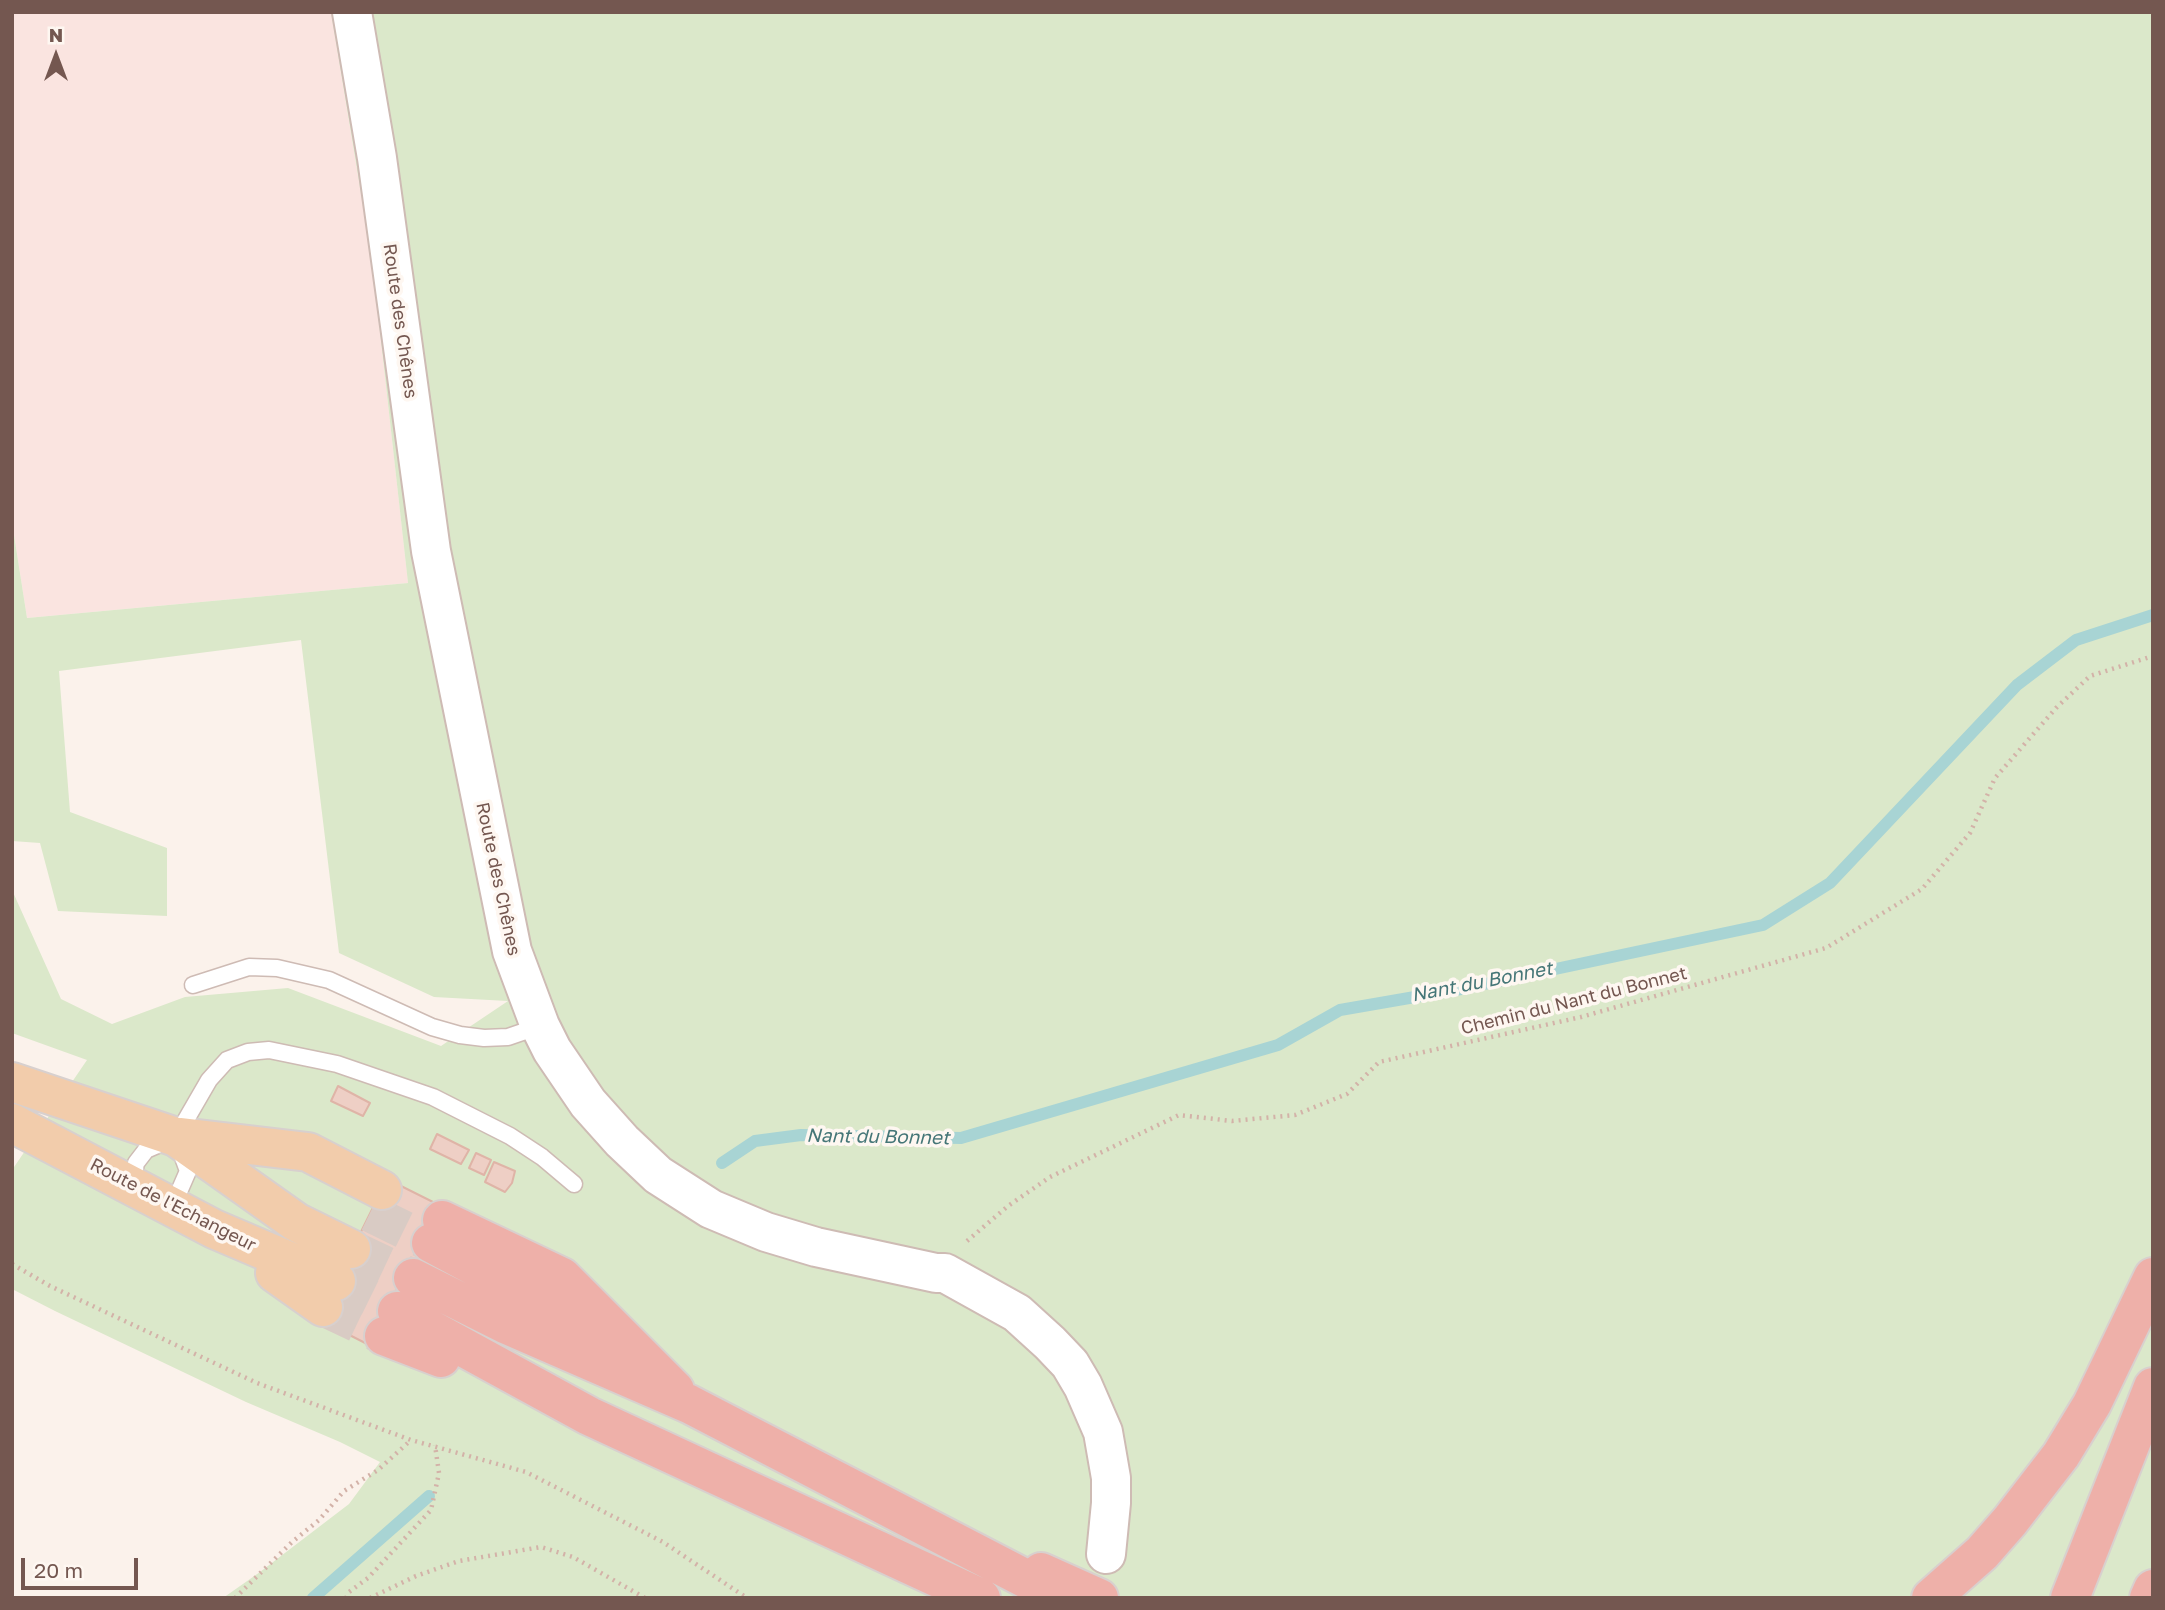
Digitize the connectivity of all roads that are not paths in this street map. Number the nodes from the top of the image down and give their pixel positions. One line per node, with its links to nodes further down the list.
1 (352, 12): 3 (street, Route des Chênes)
2 (193, 985): 3 (lane)
3 (540, 1026): 16 (street, Route des Chênes)
4 (12, 1082): 6 (main road, Route de l'Echangeur)
5 (12, 1123): 8 (main road, Route de l'Echangeur)
6 (176, 1137): 7 (lane); 8 (lane); 8 (lane); 8 (main road, Route de l'Echangeur); 9 (main road)
7 (574, 1184)
8 (148, 1194)
9 (376, 1201)
10 (437, 1232): 13 (highway)
11 (2153, 1277): 22 (highway)
12 (2153, 1387): 23 (highway)
13 (688, 1404): 14 (highway); 15 (highway)
14 (838, 1480): 20 (highway); 21 (highway)
15 (762, 1498): 18 (highway); 19 (highway)
16 (1106, 1554)
17 (2153, 1589): 24 (highway)
18 (940, 1598)
19 (981, 1598)
20 (1063, 1598)
21 (1099, 1598)
22 (1931, 1598)
23 (2070, 1598)
24 (2149, 1598)

